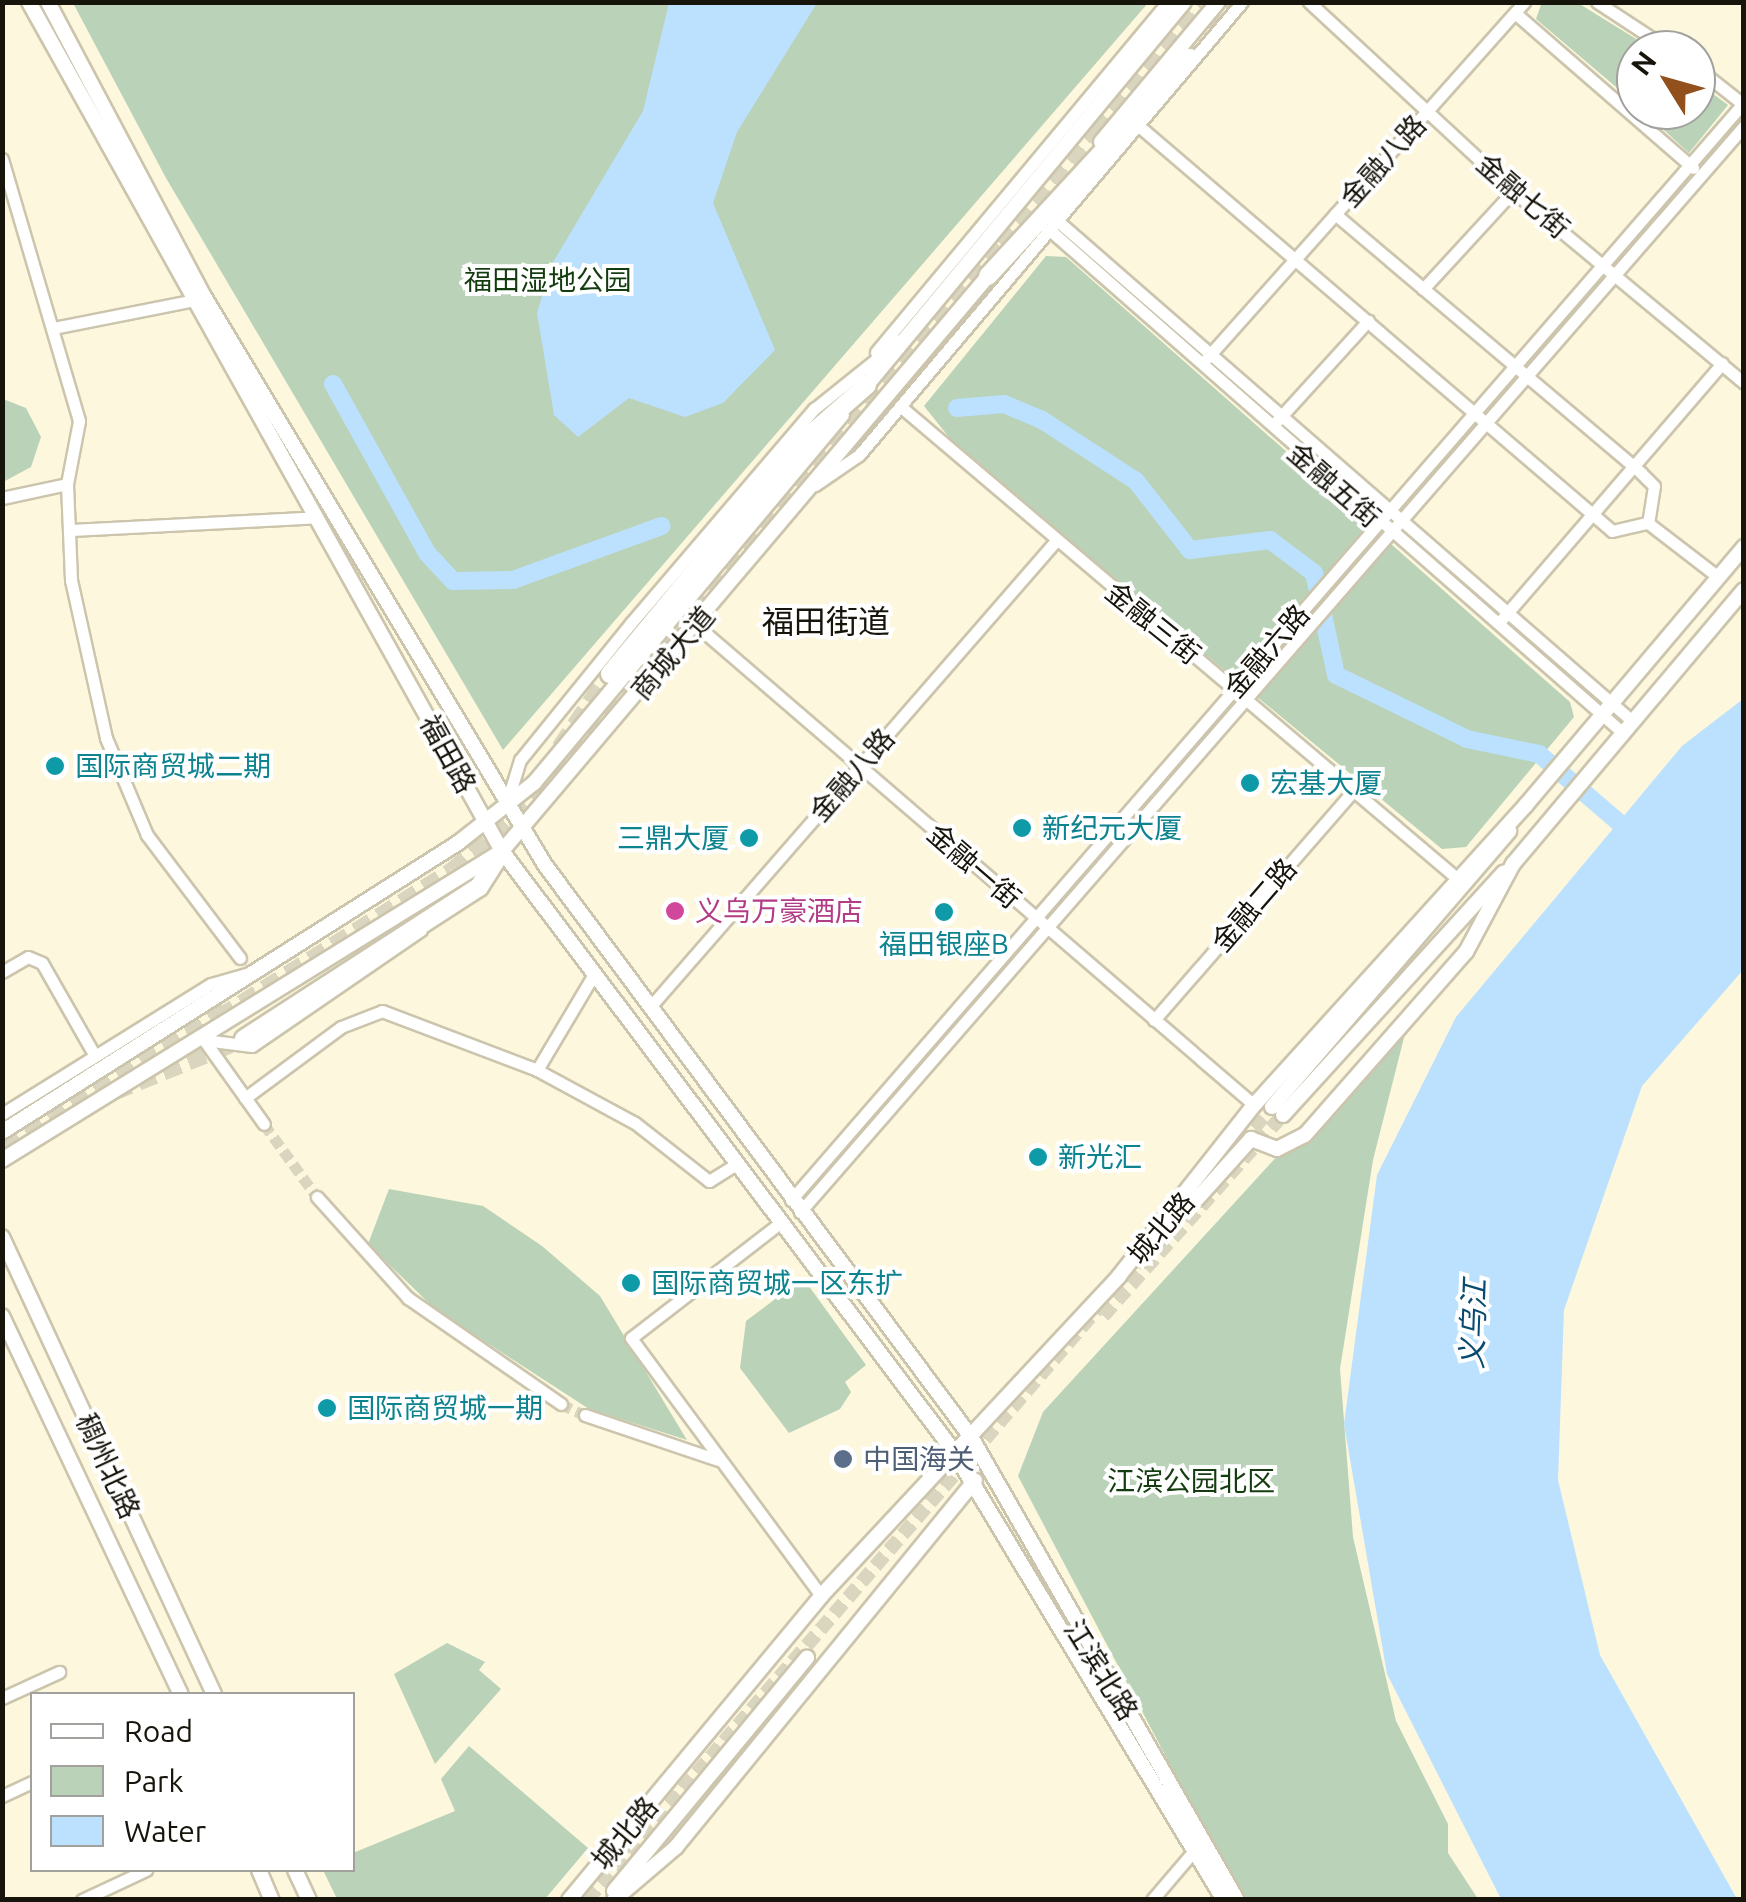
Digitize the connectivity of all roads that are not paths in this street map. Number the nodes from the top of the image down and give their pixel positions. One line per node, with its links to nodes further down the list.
1 (29, 2): 29 (main road, 福田路)
2 (48, 2): 29 (main road, 福田路)
3 (1168, 2): 34 (street)
4 (1184, 2): 32 (main road, 商城大道)
5 (1218, 2): 27 (main road, 商城大道)
6 (1242, 2): 17 (street)
7 (1309, 2): 15 (street, 金融七街)
8 (1524, 2): 10 (street, 金融八路)
9 (1597, 2): 11 (street)
10 (1515, 13): 15 (street, 金融八路); 19 (street)
11 (1640, 30)
12 (1189, 58): 27 (highway)
13 (1716, 83): 14 (street)
14 (1743, 103): 19 (street, 金融六路)
15 (1428, 110): 21 (street, 金融七街); 22 (street, 金融八路)
16 (1744, 126): 20 (street, 金融六路)
17 (1140, 127): 23 (street); 24 (street)
18 (2, 158): 31 (street)
19 (1689, 165): 20 (street); 25 (street, 金融六路)
20 (1701, 174): 26 (street, 金融六路)
21 (1513, 191): 25 (street, 金融七街); 28 (street)
22 (1334, 214): 24 (street, 金融八路); 28 (street)
23 (1056, 227): 33 (street, 金融五街); 40 (street)
24 (1294, 260): 30 (street); 33 (street, 金融八路)
25 (1603, 265): 26 (street, 金融七街); 36 (street, 金融六路)
26 (1613, 274): 35 (street, 金融七街); 37 (street, 金融六路)
27 (988, 276): 47 (main road, 商城大道)
28 (1424, 290): 36 (street)
29 (200, 299): 31 (street); 51 (main road, 福田路); 73 (main road, 福田路)
30 (1368, 321): 41 (street); 42 (street)
31 (52, 328): 46 (street)
32 (908, 336): 34 (street); 39 (main road, 商城大道)
33 (1205, 360): 42 (street, 金融五街); 44 (street, 金融五街)
34 (867, 362): 73 (street)
35 (1722, 363): 38 (street, 金融七街); 45 (street)
36 (1515, 366): 37 (street); 41 (street, 金融六路)
37 (1526, 376): 43 (street, 金融六路); 45 (street)
38 (1744, 383)
39 (867, 385): 64 (highway); 73 (main road, 商城大道)
40 (900, 406): 47 (street); 57 (street, 金融三街)
41 (1474, 414): 43 (street); 49 (street, 金融六路)
42 (1282, 417): 44 (street); 49 (street, 金融五街)
43 (1485, 424): 50 (street); 52 (street, 金融六路)
44 (1270, 429): 54 (street, 金融五街)
45 (1633, 466): 50 (street); 53 (street)
46 (68, 484): 48 (street); 55 (street)
47 (811, 488): 62 (main road, 商城大道)
48 (2, 498)
49 (1390, 510): 52 (street, 金融五街); 54 (street, 金融六路)
50 (1591, 514): 53 (street); 61 (street)
51 (317, 518): 55 (street); 74 (main road, 福田路)
52 (1402, 520): 56 (street, 金融六路); 61 (street, 金融五街)
53 (1648, 523): 59 (street)
54 (1378, 524): 56 (street, 金融五街); 65 (street, 金融六路)
55 (72, 530): 82 (street)
56 (1390, 534): 63 (street, 金融五街); 66 (street, 金融六路)
57 (1054, 542): 65 (street, 金融三街); 70 (street, 金融八路)
58 (1744, 547): 59 (main road, 城北路)
59 (1718, 577): 67 (main road, 城北路)
60 (1744, 590): 69 (main road, 城北路)
61 (1508, 612): 63 (street); 67 (street, 金融五街)
62 (696, 625): 70 (street, 金融一街); 75 (main road, 商城大道)
63 (1496, 625): 68 (street, 金融五街)
64 (610, 674)
65 (1234, 689): 66 (street, 金融三街); 80 (street, 金融六路)
66 (1247, 699): 71 (street, 金融三街); 81 (street, 金融六路)
67 (1613, 702): 68 (main road, 城北路); 69 (street, 金融五街)
68 (1600, 717): 69 (street, 金融五街); 72 (main road, 城北路)
69 (1626, 726): 77 (main road, 城北路)
70 (859, 766): 80 (street, 金融一街); 86 (street, 金融八路)
71 (1354, 790): 78 (street, 金融三街); 87 (street, 金融二路)
72 (1531, 800): 77 (main road); 78 (main road, 城北路)
73 (507, 802): 74 (main road, 商城大道); 75 (main road, 福田路)
74 (484, 821): 76 (main road, 福田路); 84 (main road, 商城大道)
75 (524, 830): 76 (main road, 商城大道); 86 (main road, 福田路)
76 (502, 851): 79 (highway); 85 (main road, 福田路); 89 (main road, 商城大道)
77 (1513, 864): 106 (main road, 城北路)
78 (1453, 875): 93 (main road, 城北路)
79 (430, 918): 88 (highway); 89 (street)
80 (1035, 918): 81 (street, 金融一街); 100 (street, 金融六路)
81 (1047, 929): 87 (street, 金融一街); 100 (street, 金融六路)
82 (240, 958)
83 (2, 972): 90 (street)
84 (254, 972): 90 (street); 96 (main road, 商城大道)
85 (594, 974): 91 (street); 98 (main road, 福田路)
86 (650, 1007): 100 (main road, 福田路)
87 (1154, 1020): 93 (street, 金融一街)
88 (244, 1038)
89 (204, 1040): 92 (street); 97 (main road, 商城大道)
90 (95, 1056): 94 (street)
91 (537, 1070): 92 (street); 98 (street)
92 (245, 1098): 95 (street)
93 (1254, 1104): 106 (main road, 城北路)
94 (2, 1114)
95 (264, 1124)
96 (2, 1132)
97 (2, 1160)
98 (736, 1164): 101 (main road, 福田路)
99 (317, 1197): 104 (street)
100 (796, 1206): 106 (main road, 福田路)
101 (780, 1223): 107 (main road, 福田路); 108 (street)
102 (2, 1237): 114 (main road, 稠州北路)
103 (2, 1316): 113 (main road, 稠州北路)
104 (561, 1404)
105 (585, 1415): 108 (street)
106 (974, 1442): 107 (main road, 城北路); 109 (main road); 118 (main road, 江滨北路)
107 (952, 1449): 109 (main road, 江滨北路); 110 (main road, 城北路)
108 (718, 1460): 110 (street)
109 (974, 1486): 118 (main road, 江滨北路); 127 (main road, 城北路)
110 (821, 1596): 125 (main road, 城北路)
111 (807, 1658): 126 (main road)
112 (59, 1672): 115 (street)
113 (180, 1692)
114 (213, 1692)
115 (2, 1698)
116 (30, 1783): 117 (street)
117 (2, 1796)
118 (1199, 1845): 128 (street); 129 (main road, 江滨北路); 130 (main road, 江滨北路)
119 (142, 1872): 122 (street)
120 (260, 1872): 123 (main road)
121 (296, 1872): 124 (main road)
122 (82, 1900)
123 (272, 1900)
124 (309, 1900)
125 (569, 1900)
126 (607, 1900)
127 (614, 1900)
128 (1152, 1900)
129 (1224, 1900)
130 (1237, 1900)

